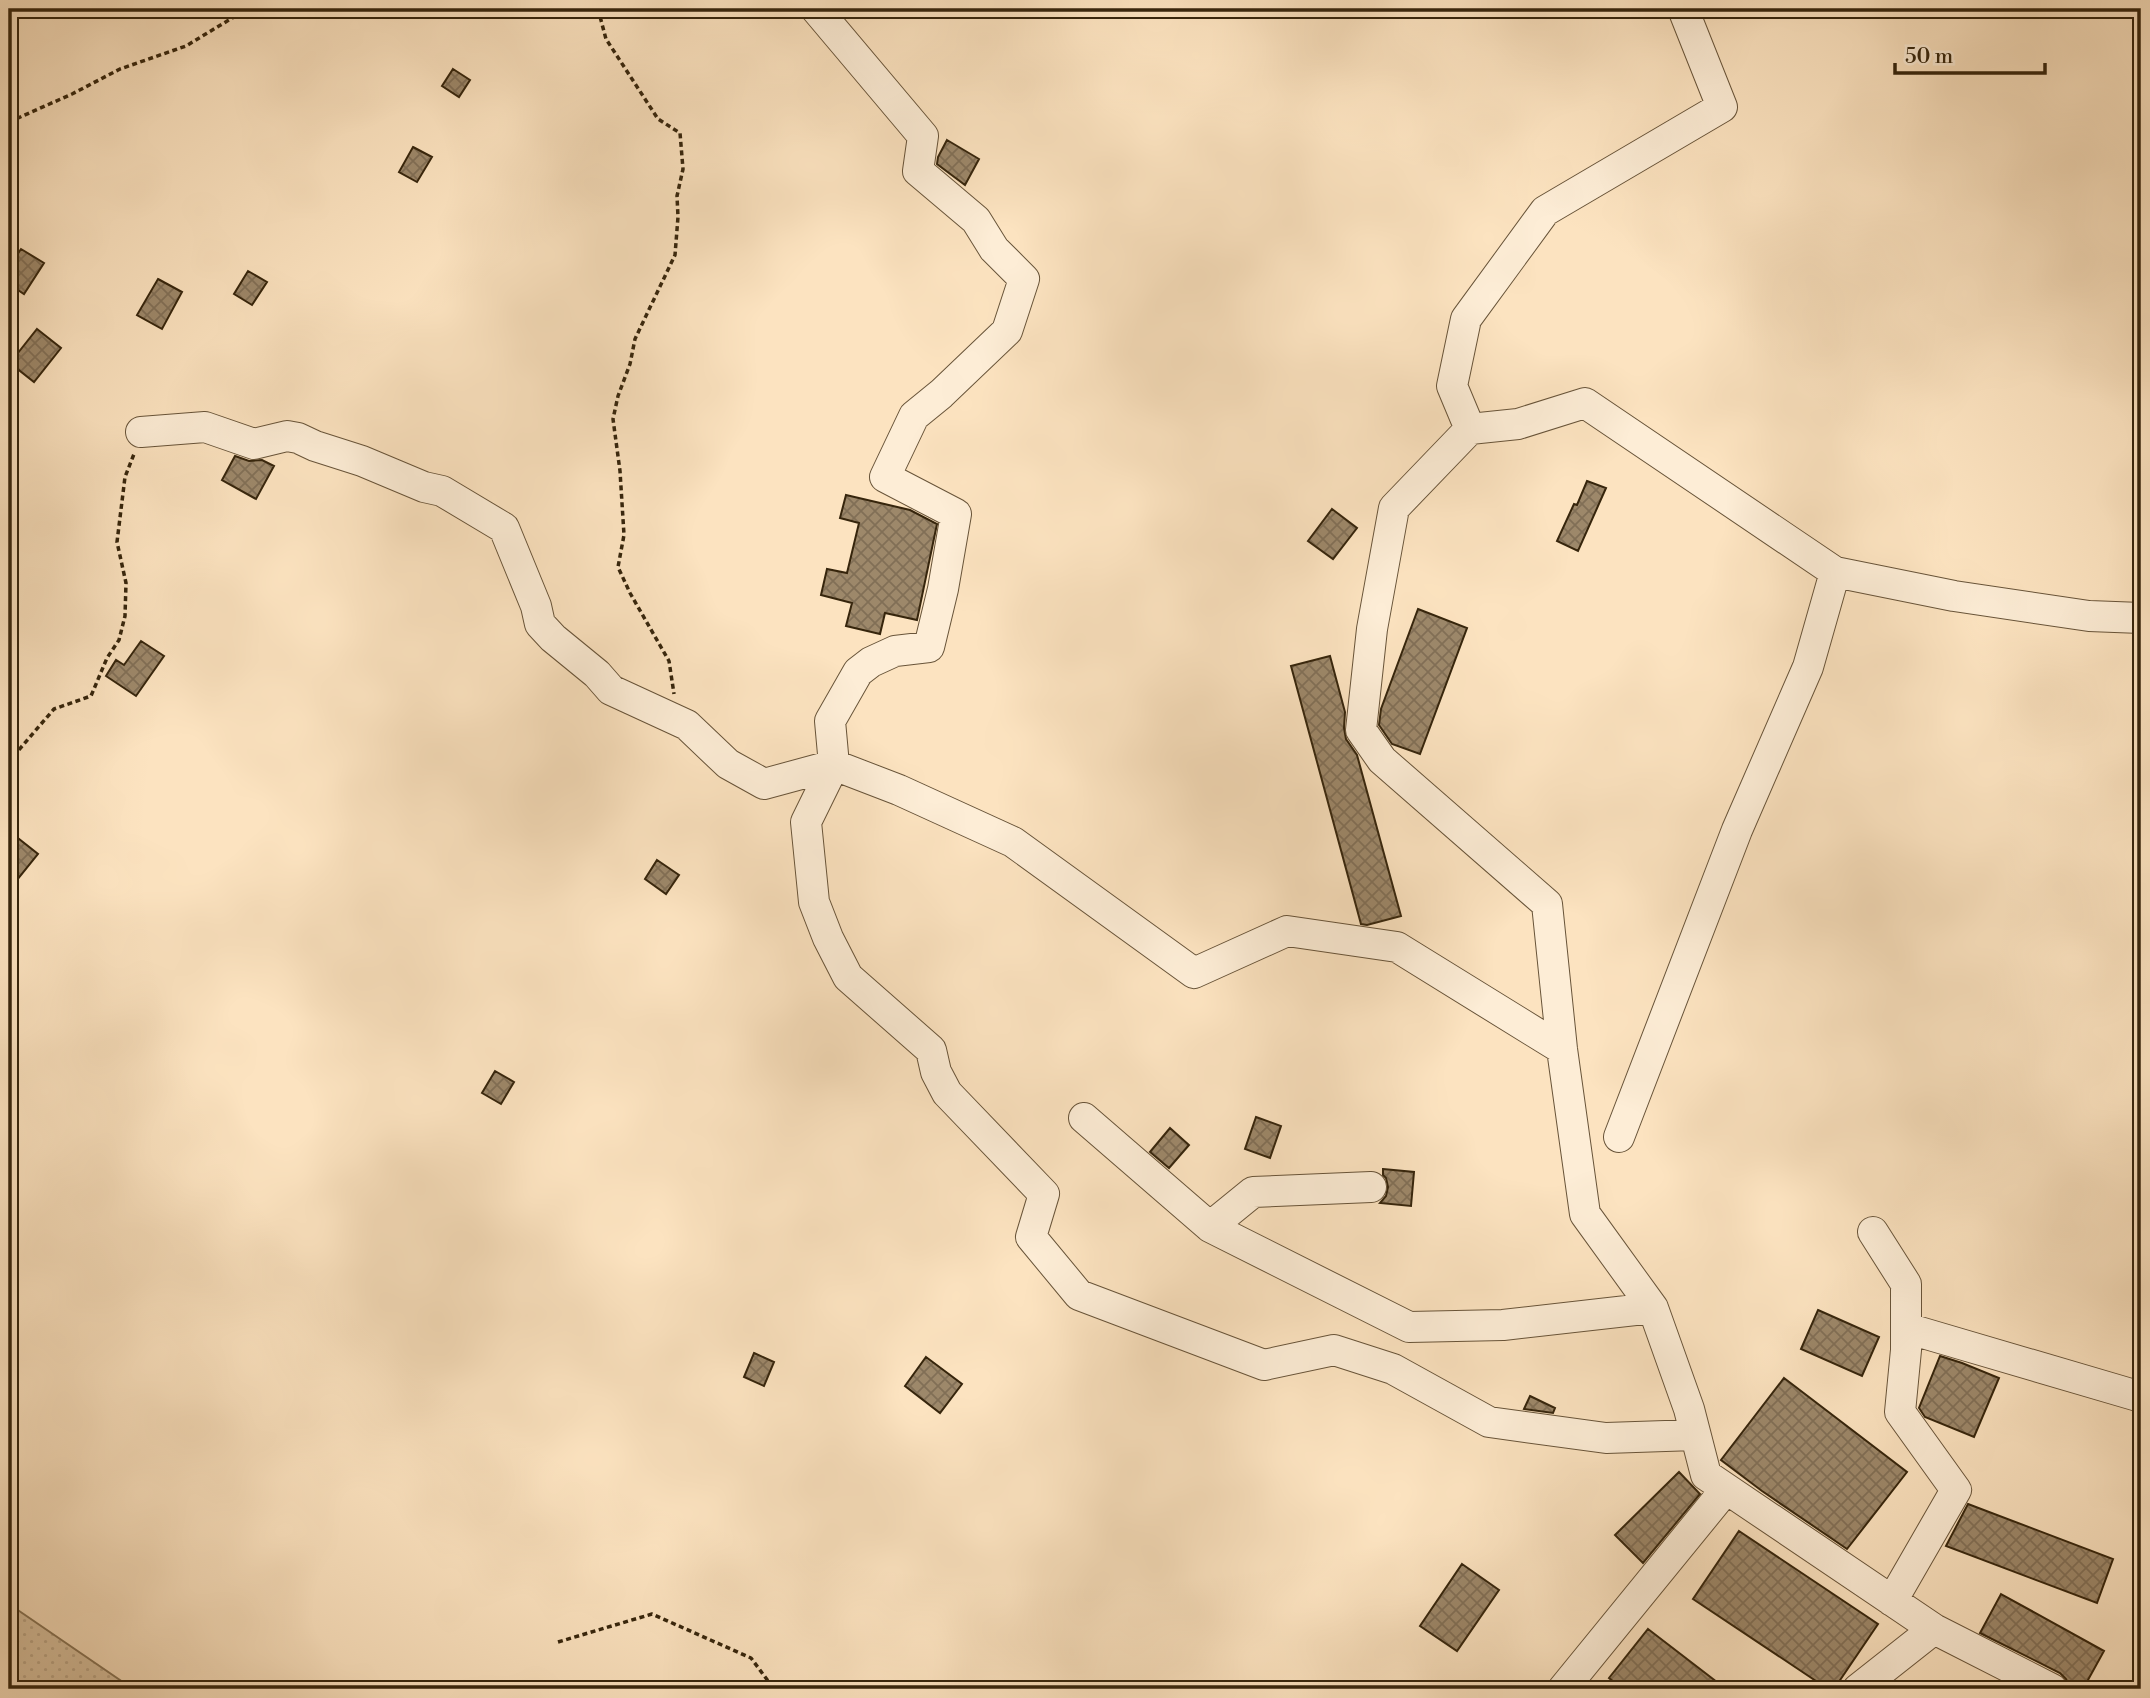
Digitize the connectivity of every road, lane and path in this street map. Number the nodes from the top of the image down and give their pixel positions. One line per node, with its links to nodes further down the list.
1 (247, 9): 5 (path)
2 (598, 9): 10 (path)
3 (816, 9): 11 (street)
4 (1683, 9): 6 (street)
5 (9, 122)
6 (1471, 429): 8 (street); 13 (street)
7 (141, 432): 10 (street); 12 (path)
8 (1835, 572): 9 (street); 15 (street)
9 (2141, 618)
10 (687, 725): 11 (street)
11 (834, 765): 13 (street); 22 (street)
12 (9, 808)
13 (1562, 1049): 19 (street)
14 (1084, 1118): 17 (street)
15 (1619, 1137)
16 (1371, 1187): 17 (street)
17 (1210, 1227): 19 (street)
18 (1873, 1232): 20 (street)
19 (1653, 1308): 22 (street)
20 (1906, 1328): 21 (street); 24 (street)
21 (2141, 1397)
22 (1695, 1434): 23 (street)
23 (1726, 1489): 24 (street); 28 (street)
24 (1892, 1601): 25 (street)
25 (1934, 1629): 29 (street); 30 (street)
26 (558, 1642): 27 (path)
27 (774, 1689)
28 (1563, 1689)
29 (1858, 1689)
30 (2052, 1689)

